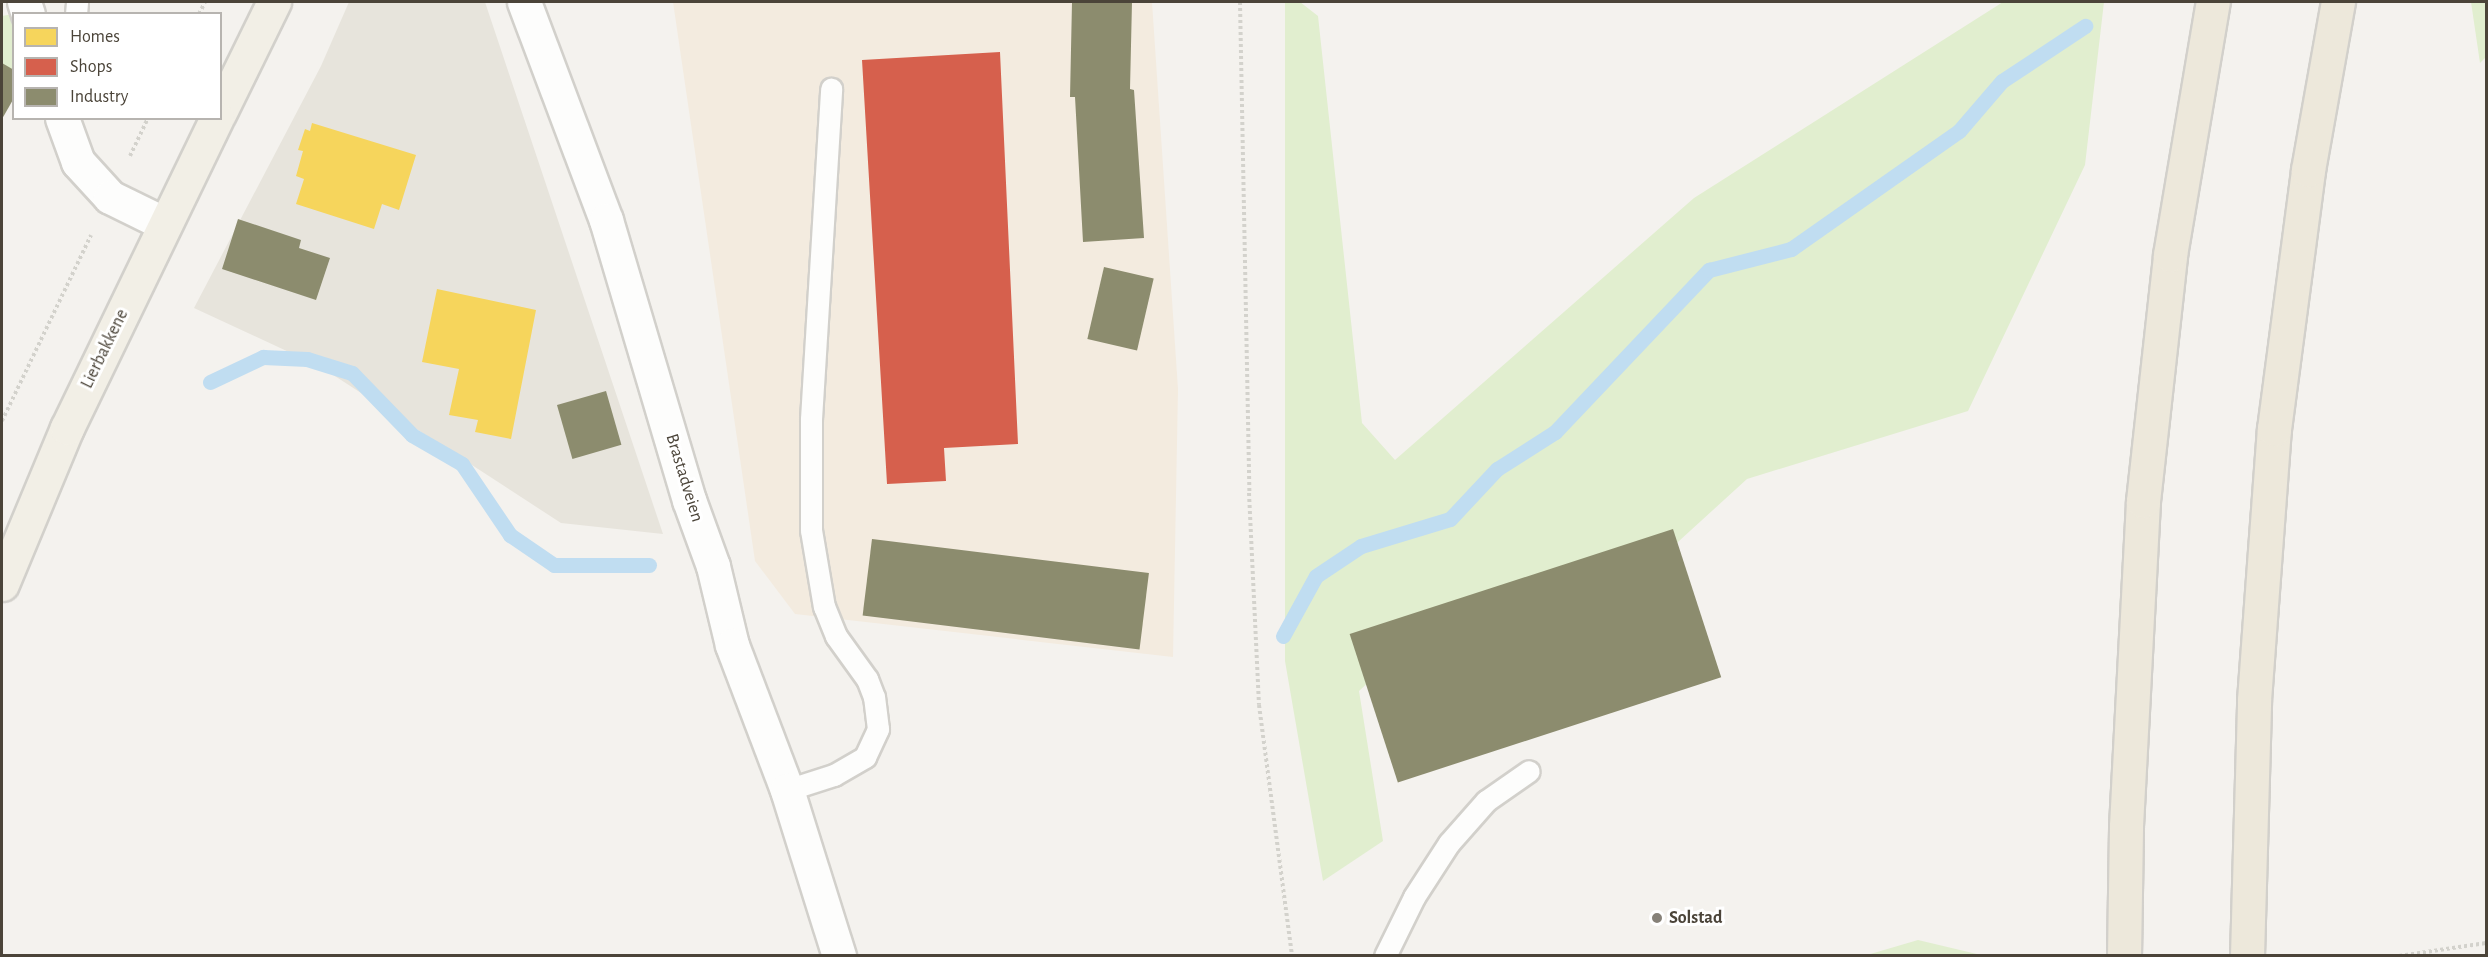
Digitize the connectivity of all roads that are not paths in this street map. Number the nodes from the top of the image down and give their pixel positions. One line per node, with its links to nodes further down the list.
1 (274, 2): 6 (main road)
2 (524, 2): 12 (street, Brastadveien)
3 (2213, 2): 15 (highway)
4 (2338, 2): 16 (highway)
5 (831, 89): 12 (lane)
6 (222, 108)
7 (63, 120): 9 (street)
8 (216, 120): 9 (main road, Lierbakkene)
9 (165, 224): 10 (main road, Lierbakkene)
10 (2, 584)
11 (1529, 771): 14 (lane)
12 (787, 790): 13 (street, Brastadveien)
13 (839, 956)
14 (1385, 956)
15 (2124, 956)
16 (2247, 956)

